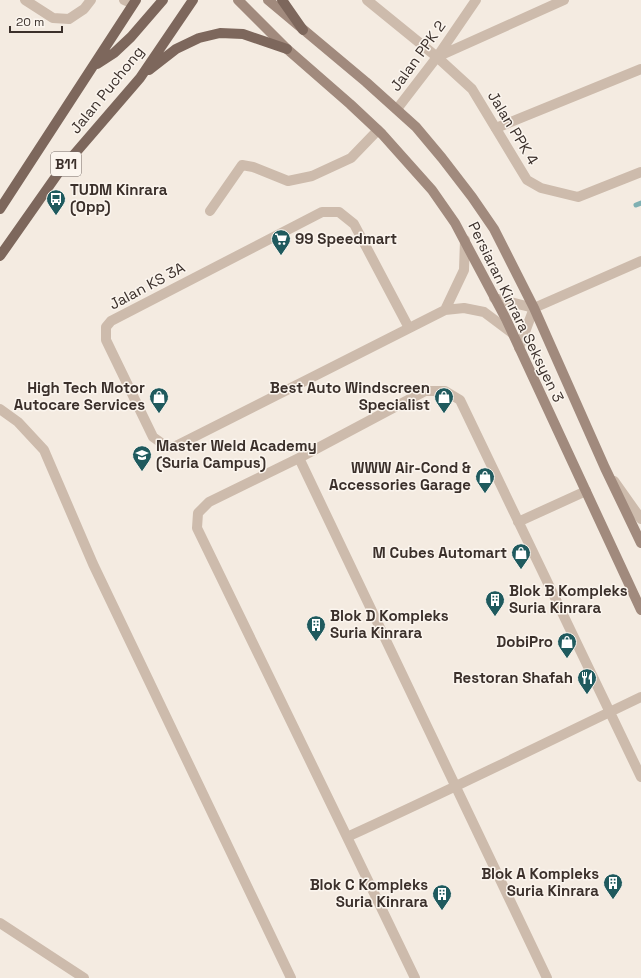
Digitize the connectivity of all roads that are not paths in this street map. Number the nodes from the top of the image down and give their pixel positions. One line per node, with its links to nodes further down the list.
1 (25, 0): 2 (street)
2 (91, 0)
3 (163, 0): 15 (main road)
4 (193, 0): 17 (main road, Jalan Puchong / B11)
5 (238, 0): 13 (main road, Persiaran Kinrara Seksyen 3)
6 (268, 0): 12 (main road, Persiaran Kinrara Seksyen 3)
7 (282, 0): 12 (main road)
8 (367, 0): 14 (street, Jalan PPK 4)
9 (476, 0): 14 (street, Jalan PPK 2)
10 (564, 0): 14 (street)
11 (131, 1): 15 (main road, Jalan Puchong / B11)
12 (303, 30): 18 (main road, Persiaran Kinrara Seksyen 3)
13 (287, 49): 17 (main road); 20 (main road, Persiaran Kinrara Seksyen 3)
14 (437, 57): 18 (street, Jalan PPK 2); 19 (street, Jalan PPK 4)
15 (93, 66): 22 (main road, Jalan Puchong / B11)
16 (641, 68): 19 (street)
17 (140, 78): 25 (main road, Jalan Puchong / B11)
18 (397, 109): 28 (main road, Persiaran Kinrara Seksyen 3)
19 (496, 128): 21 (street, Jalan PPK 4)
20 (378, 130): 23 (street); 24 (main road, Persiaran Kinrara Seksyen 3)
21 (641, 172)
22 (0, 209)
23 (210, 211)
24 (465, 240): 27 (main road, Persiaran Kinrara Seksyen 3); 29 (street)
25 (0, 256)
26 (641, 260): 28 (street)
27 (494, 298): 28 (street); 31 (main road, Persiaran Kinrara Seksyen 3)
28 (534, 308): 32 (street); 35 (main road, Persiaran Kinrara Seksyen 3)
29 (445, 310): 30 (street, Jalan KS 3A); 31 (street, Jalan KS 3A)
30 (409, 328): 30 (street, Jalan KS 3A)
31 (512, 333): 32 (main road, Persiaran Kinrara Seksyen 3)
32 (519, 348): 36 (main road, Persiaran Kinrara Seksyen 3)
33 (0, 409): 48 (street)
34 (298, 458): 38 (street); 44 (street); 45 (street)
35 (605, 468): 37 (street); 39 (main road, Persiaran Kinrara Seksyen 3)
36 (586, 491): 38 (street); 40 (main road, Persiaran Kinrara Seksyen 3)
37 (641, 518)
38 (518, 522): 42 (street)
39 (641, 543)
40 (641, 610)
41 (641, 697): 42 (street)
42 (610, 712): 43 (street); 44 (street)
43 (641, 777)
44 (454, 786): 45 (street); 50 (street)
45 (347, 837): 49 (street)
46 (0, 923): 47 (street)
47 (84, 978)
48 (291, 978)
49 (415, 978)
50 (547, 978)

